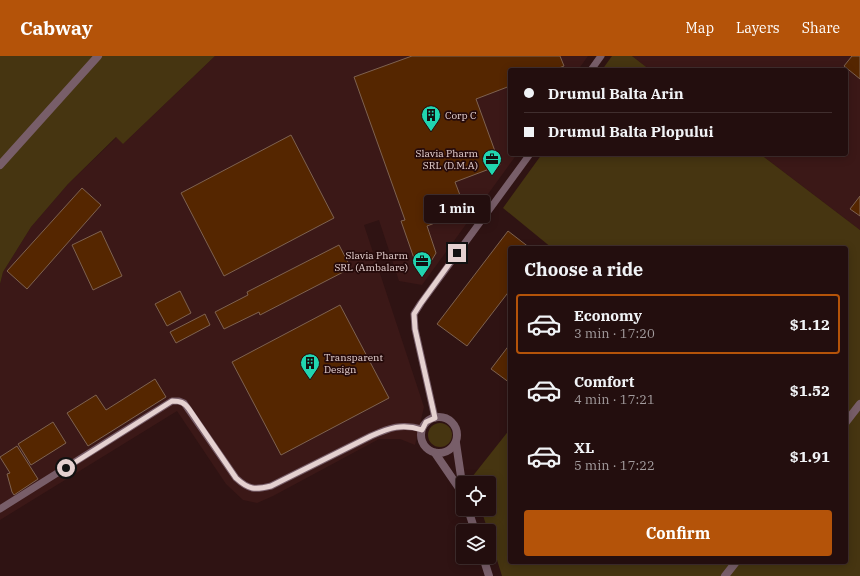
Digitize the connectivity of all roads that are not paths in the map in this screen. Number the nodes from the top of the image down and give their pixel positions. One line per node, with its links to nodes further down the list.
1 (98, 56): 5 (street)
2 (601, 56): 3 (lane)
3 (592, 68)
4 (529, 156): 7 (lane)
5 (0, 165)
6 (860, 404): 8 (street)
7 (435, 418): 9 (street); 10 (street)
8 (848, 419)
9 (422, 430): 11 (street); 14 (lane)
10 (456, 443): 11 (street); 12 (street)
11 (435, 453): 13 (street)
12 (461, 476)
13 (456, 484)
14 (0, 510)
15 (485, 564): 17 (street)
16 (734, 564): 18 (street)
17 (489, 576)
18 (725, 576)

